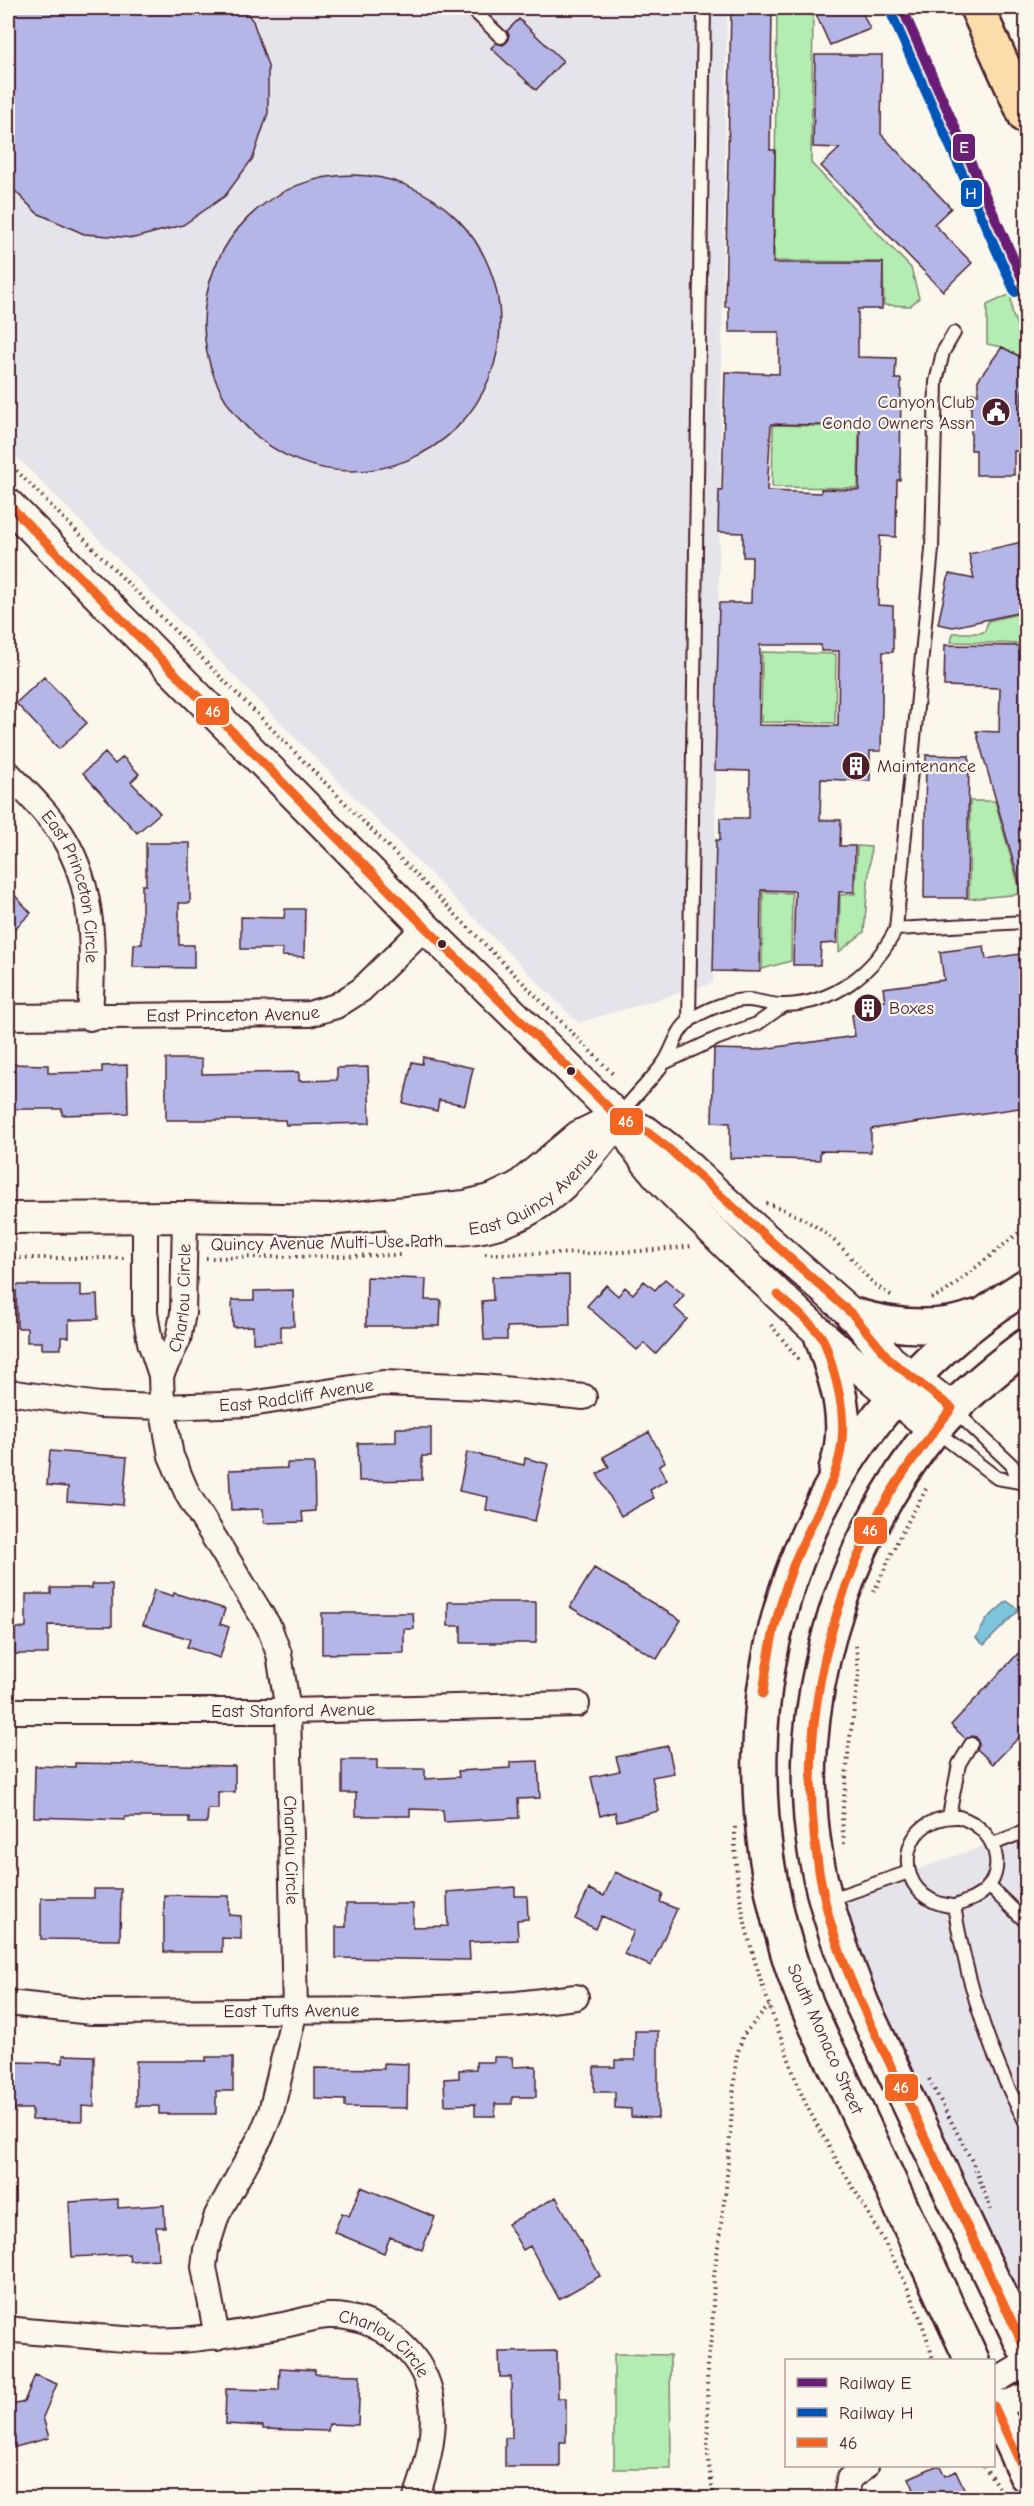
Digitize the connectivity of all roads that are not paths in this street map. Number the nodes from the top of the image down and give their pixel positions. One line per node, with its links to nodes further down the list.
1 (471, 8): 4 (lane)
2 (704, 8): 15 (lane)
3 (978, 8): 5 (highway)
4 (501, 37)
5 (1026, 117)
6 (954, 333): 11 (lane)
7 (8, 504): 10 (street)
8 (8, 773): 14 (street, East Princeton Circle)
9 (1026, 922): 11 (lane)
10 (425, 927): 14 (street, East Princeton Avenue); 17 (street)
11 (896, 929): 12 (lane)
12 (784, 1005): 15 (lane); 16 (lane)
13 (8, 1017): 14 (street, East Princeton Avenue)
14 (90, 1018)
15 (688, 1022): 16 (lane)
16 (664, 1063): 17 (lane)
17 (626, 1107): 18 (street, East Quincy Avenue); 23 (street); 24 (street)
18 (185, 1217): 20 (street, East Quincy Avenue); 26 (street, Charlou Circle)
19 (8, 1218): 20 (street, East Quincy Avenue)
20 (145, 1218): 26 (street, Charlou Circle)
21 (1026, 1286): 22 (main road)
22 (988, 1312): 23 (main road); 27 (main road)
23 (853, 1315): 27 (street)
24 (822, 1338): 27 (street); 33 (main road)
25 (1026, 1346): 31 (main road)
26 (161, 1375): 30 (street, Charlou Circle)
27 (904, 1388): 31 (street); 33 (main road, South Monaco Street)
28 (8, 1392): 30 (street, East Radcliff Avenue)
29 (584, 1397): 30 (street, East Radcliff Avenue)
30 (162, 1407): 36 (street, Charlou Circle)
31 (943, 1419): 32 (lane); 32 (lane); 43 (main road)
32 (1023, 1482)
33 (831, 1484): 53 (main road, South Monaco Street)
34 (577, 1704): 36 (street, East Stanford Avenue)
35 (8, 1711): 36 (street, East Stanford Avenue)
36 (288, 1711): 48 (street, Charlou Circle)
37 (971, 1744): 38 (lane)
38 (949, 1816): 40 (lane); 41 (lane)
39 (1026, 1831): 40 (lane)
40 (993, 1844): 42 (lane)
41 (909, 1872): 43 (lane); 44 (lane)
42 (990, 1887): 44 (lane); 45 (lane)
43 (825, 1901): 52 (main road)
44 (954, 1906): 49 (lane)
45 (1026, 1922)
46 (576, 1996): 48 (street, East Tufts Avenue)
47 (8, 2003): 48 (street, East Tufts Avenue)
48 (295, 2010): 51 (street, Charlou Circle)
49 (1026, 2123)
50 (8, 2329): 51 (street, Charlou Circle)
51 (218, 2337): 61 (street, Charlou Circle)
52 (1026, 2351)
53 (971, 2359)
54 (1026, 2363): 55 (street)
55 (995, 2381)
56 (1026, 2396): 57 (street)
57 (995, 2407)
58 (995, 2409): 60 (main road)
59 (865, 2467): 62 (street)
60 (1026, 2475)
61 (416, 2499)
62 (846, 2499)

